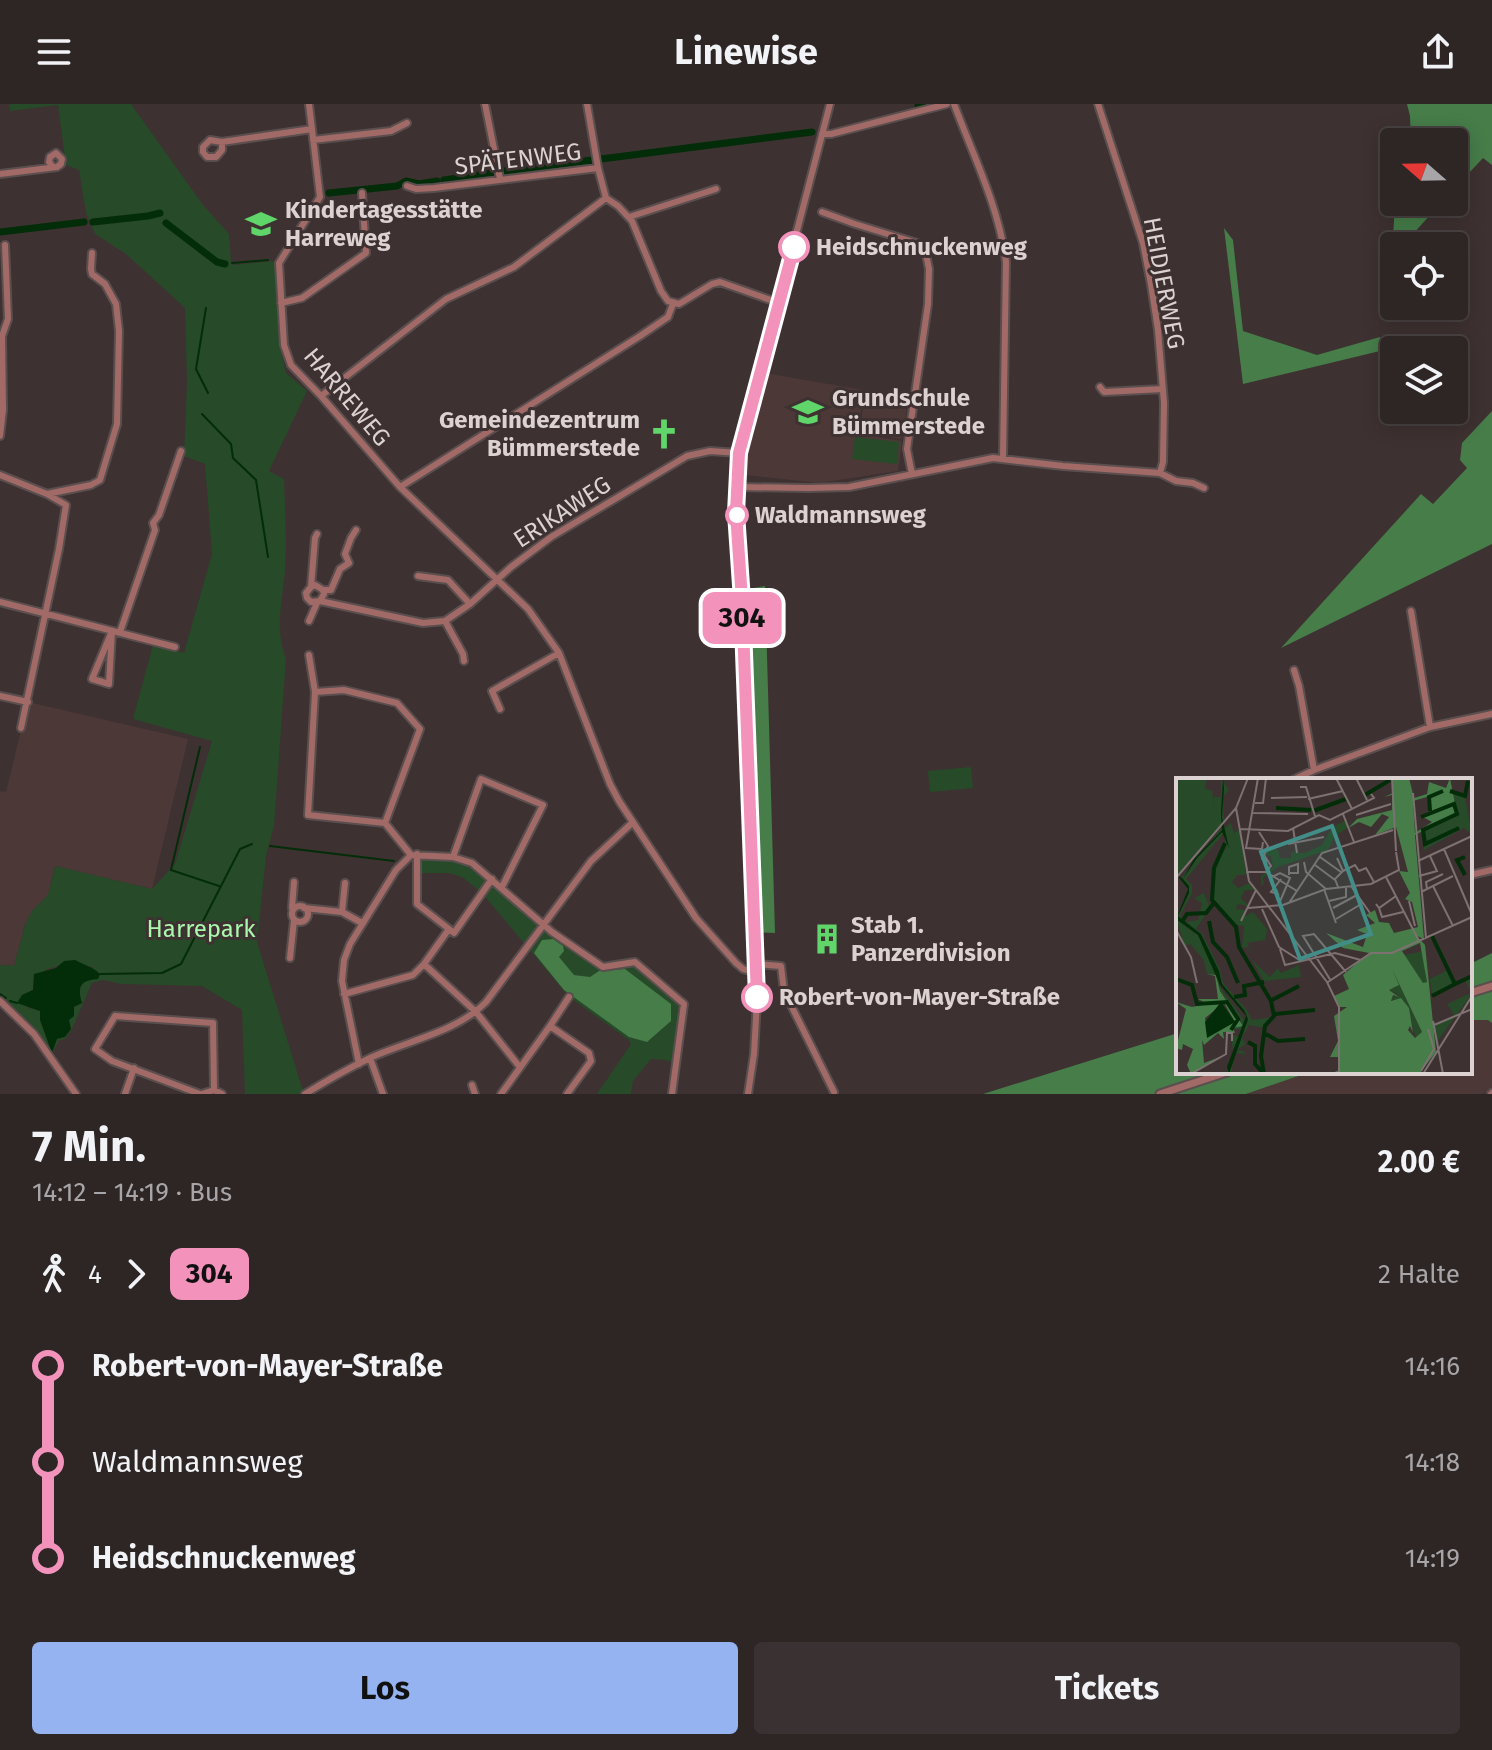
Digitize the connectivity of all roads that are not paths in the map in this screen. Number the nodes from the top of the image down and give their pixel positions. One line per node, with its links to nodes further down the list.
1 (309, 104): 9 (street, HARREWEG)
2 (485, 104): 16 (street)
3 (587, 104): 14 (street)
4 (827, 104): 10 (street)
5 (947, 104): 10 (street)
6 (954, 104): 34 (street)
7 (1098, 104): 29 (street, HEIDJERWEG)
8 (407, 123): 11 (street)
9 (312, 129): 11 (street, HARREWEG); 12 (street)
10 (822, 134): 26 (street)
11 (313, 140): 25 (street, HARREWEG)
12 (222, 142)
13 (53, 167): 15 (street)
14 (598, 168): 16 (street, SPÄTENWEG); 20 (street, SPÄTENWEG)
15 (0, 174)
16 (500, 179): 17 (street, SPÄTENWEG)
17 (407, 186)
18 (716, 189): 22 (street)
19 (362, 193): 25 (street)
20 (606, 198): 22 (street); 30 (street)
21 (822, 212): 36 (street)
22 (629, 217): 27 (street)
23 (5, 245): 31 (street)
24 (92, 253): 41 (street)
25 (281, 303): 30 (street, HARREWEG)
26 (779, 303): 27 (street); 33 (street)
27 (673, 304): 38 (street)
28 (1100, 387): 29 (street)
29 (1163, 389): 35 (street, HEIDJERWEG)
30 (321, 396): 38 (street, HARREWEG)
31 (0, 436)
32 (181, 451): 57 (street)
33 (739, 453): 39 (street); 47 (street, ERIKAWEG)
34 (1003, 458): 35 (street); 36 (street)
35 (1160, 473): 40 (street)
36 (912, 474): 39 (street)
37 (0, 475): 42 (street)
38 (400, 487): 47 (street, HARREWEG)
39 (736, 487): 91 (street)
40 (1204, 488)
41 (71, 489): 42 (street); 43 (street)
42 (47, 494): 43 (street)
43 (66, 505): 54 (street)
44 (356, 530): 49 (street)
45 (317, 534): 48 (street)
46 (418, 576): 52 (street)
47 (497, 580): 52 (street, ERIKAWEG); 59 (street, HARREWEG)
48 (311, 587): 49 (street); 51 (street)
49 (323, 590): 51 (street)
50 (0, 602): 54 (street)
51 (319, 602): 55 (street); 56 (street)
52 (470, 604): 56 (street, ERIKAWEG)
53 (1411, 611): 68 (street)
54 (45, 613): 57 (street); 65 (street)
55 (309, 621)
56 (445, 621): 61 (street)
57 (116, 632): 57 (street); 58 (street)
58 (175, 647)
59 (559, 653): 66 (street); 72 (street, HARREWEG)
60 (309, 655): 63 (street)
61 (464, 661)
62 (1294, 670): 70 (street)
63 (315, 692): 73 (street); 73 (street)
64 (0, 696): 65 (street)
65 (28, 702): 69 (street)
66 (500, 709)
67 (1492, 714): 68 (street)
68 (1430, 727): 70 (street)
69 (21, 728)
70 (1314, 770): 71 (street)
71 (1297, 778)
72 (633, 822): 87 (street); 92 (street)
73 (385, 823): 74 (street)
74 (414, 854): 75 (street); 86 (street); 88 (street)
75 (453, 857): 78 (street); 81 (street)
76 (1492, 870): 77 (street)
77 (1472, 875)
78 (492, 879): 81 (street); 88 (street)
79 (294, 882): 83 (street)
80 (345, 883): 84 (street)
81 (502, 887): 87 (street)
82 (304, 908): 83 (street); 84 (street); 85 (street)
83 (294, 909): 85 (street)
84 (342, 912): 86 (street)
85 (294, 920): 89 (street)
86 (362, 923): 95 (street)
87 (544, 925): 98 (street); 117 (street)
88 (449, 929): 90 (street)
89 (290, 958)
90 (424, 964): 95 (street); 98 (street)
91 (756, 964): 92 (street); 107 (street)
92 (756, 973): 118 (street)
93 (1492, 986): 94 (street)
94 (1472, 992)
95 (344, 994): 101 (street)
96 (569, 997): 99 (street)
97 (0, 1001): 108 (street)
98 (476, 1012): 100 (street); 102 (street)
99 (550, 1026): 102 (street); 116 (street)
100 (370, 1058): 101 (street); 113 (street)
101 (359, 1064): 112 (street)
102 (519, 1066): 115 (street)
103 (134, 1068): 106 (street); 109 (street); 110 (street)
104 (1221, 1074): 119 (street)
105 (472, 1085): 114 (street)
106 (214, 1090): 110 (street); 111 (street)
107 (834, 1092)
108 (76, 1094)
109 (125, 1094)
110 (201, 1094)
111 (222, 1094)
112 (305, 1094)
113 (383, 1094)
114 (475, 1094)
115 (501, 1094)
116 (567, 1094)
117 (672, 1094)
118 (748, 1094)
119 (1160, 1094)

